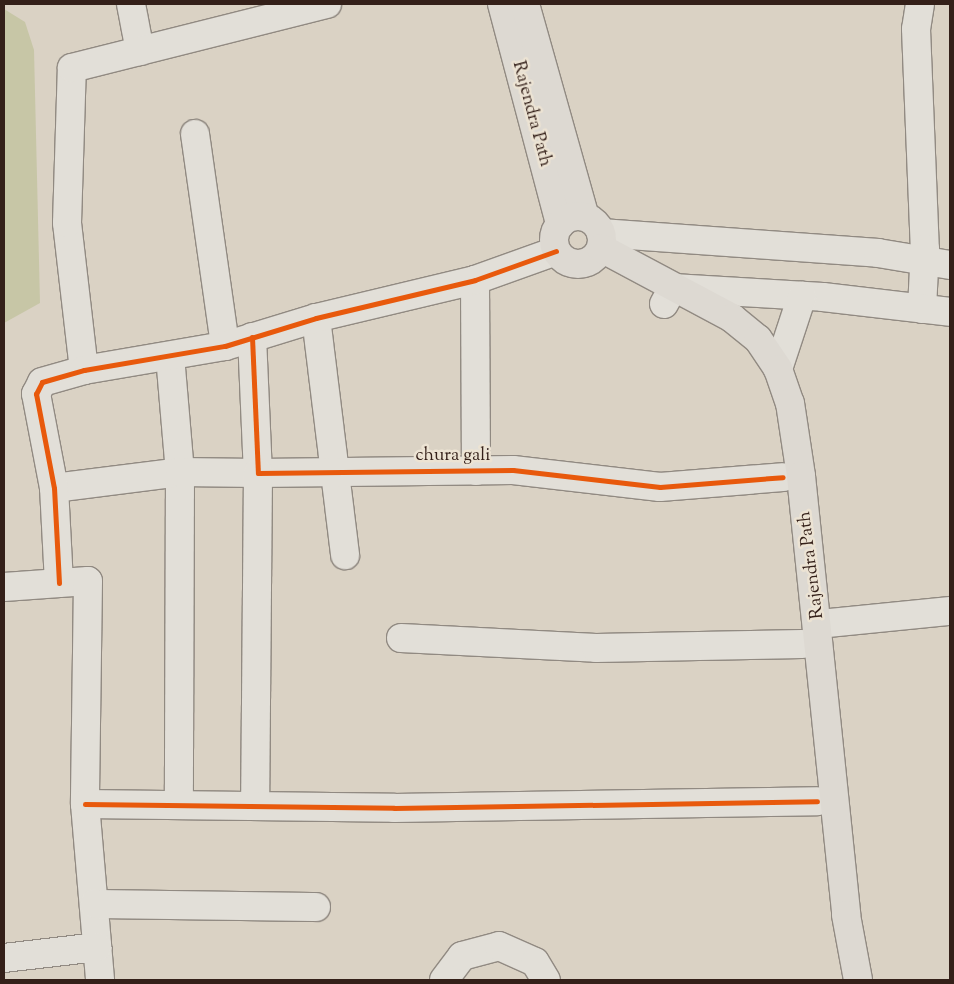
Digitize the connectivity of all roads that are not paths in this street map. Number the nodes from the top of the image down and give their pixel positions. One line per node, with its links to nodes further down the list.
1 (131, 4): 7 (street)
2 (327, 4): 6 (street)
3 (502, 4): 9 (main road, Rajendra Path)
4 (525, 4): 10 (main road, Rajendra Path)
5 (920, 4): 12 (street)
6 (263, 12): 7 (street)
7 (140, 51): 23 (street)
8 (196, 134): 20 (street)
9 (560, 224): 10 (main road); 11 (main road, Rajendra Path)
10 (594, 240): 11 (main road, Rajendra Path); 12 (street); 14 (main road, Rajendra Path)
11 (556, 251): 13 (street)
12 (938, 263): 16 (street)
13 (475, 280): 18 (street); 25 (street)
14 (669, 296): 15 (street); 22 (main road, Rajendra Path); 28 (main road, Rajendra Path)
15 (802, 296): 16 (street); 22 (street)
16 (922, 309): 17 (street)
17 (950, 312)
18 (316, 318): 19 (street); 24 (street)
19 (252, 337): 20 (street); 27 (street)
20 (225, 346): 21 (street)
21 (170, 356): 23 (street); 26 (street)
22 (778, 369): 34 (main road, Rajendra Path)
23 (84, 370): 29 (street)
24 (335, 470): 25 (street, chura gali); 27 (street, chura gali); 30 (street)
25 (476, 470): 28 (street, chura gali)
26 (180, 472): 27 (street, chura gali); 29 (street, chura gali); 38 (street)
27 (258, 473): 39 (street)
28 (783, 477): 34 (main road, Rajendra Path)
29 (54, 488): 31 (street)
30 (345, 555)
31 (59, 583): 32 (street); 37 (street)
32 (4, 587)
33 (950, 611): 34 (street)
34 (810, 634): 35 (street); 36 (main road, Rajendra Path); 48 (main road, Rajendra Path)
35 (401, 638)
36 (816, 801): 39 (street); 47 (main road, Rajendra Path)
37 (85, 804): 38 (street); 40 (street)
38 (179, 805): 39 (street)
39 (254, 806)
40 (94, 904): 41 (street); 42 (street)
41 (316, 907)
42 (97, 947): 43 (street); 44 (street)
43 (4, 958)
44 (100, 980)
45 (444, 980): 46 (street)
46 (546, 980)
47 (839, 980)
48 (858, 980)

